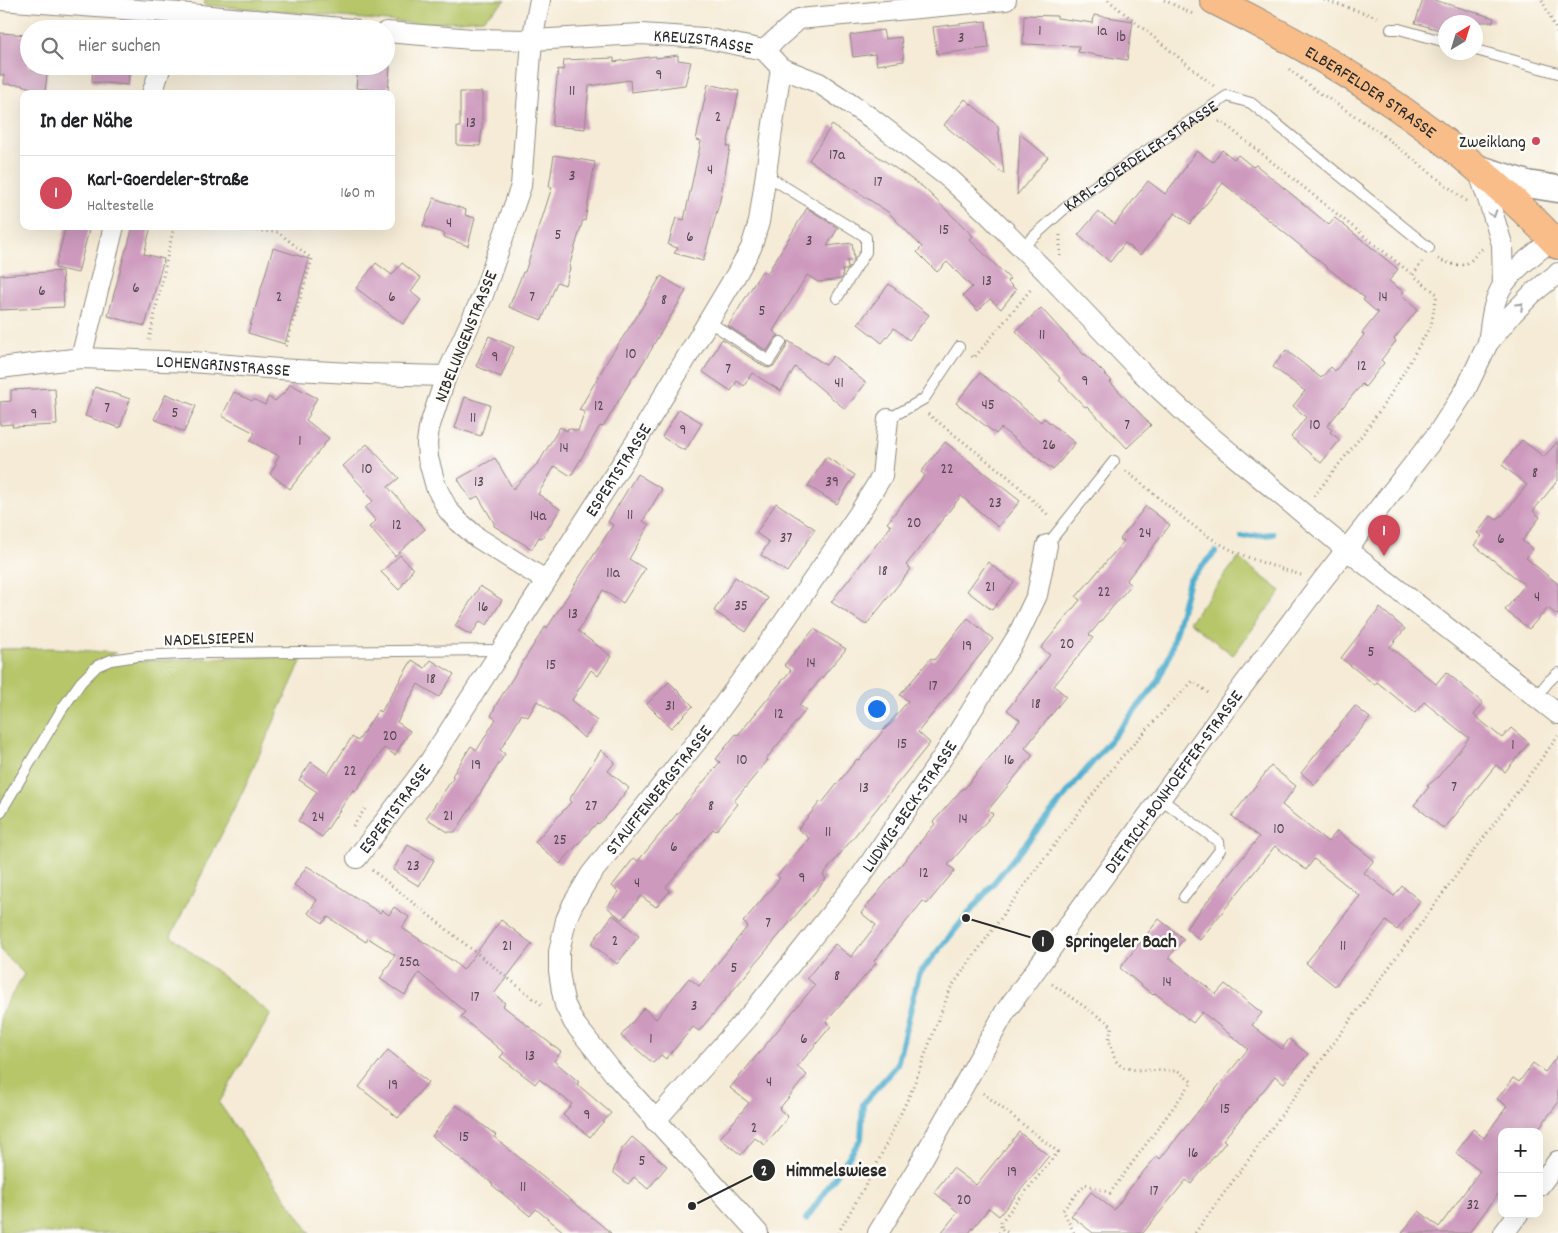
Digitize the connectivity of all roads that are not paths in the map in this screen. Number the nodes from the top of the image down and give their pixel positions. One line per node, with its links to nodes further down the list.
1 (0, 0): 5 (street)
2 (540, 0): 8 (street, NIBELUNGENSTRASSE)
3 (1006, 0): 10 (street, KREUZSTRASSE)
4 (1207, 9): 16 (main road, ELBERFELDER STRASSE)
5 (168, 20)
6 (1395, 29): 9 (lane)
7 (395, 33): 8 (street, KREUZSTRASSE)
8 (532, 40): 10 (street, KREUZSTRASSE); 32 (street, NIBELUNGENSTRASSE)
9 (1438, 40)
10 (764, 50): 12 (street)
11 (1483, 52): 13 (lane)
12 (781, 68): 17 (street, ESPERTSTRASSE); 21 (street)
13 (1558, 73)
14 (158, 75): 15 (street)
15 (153, 90)
16 (1477, 168): 18 (street); 20 (main road, ELBERFELDER STRASSE); 24 (street, one-way to 24)
17 (766, 175): 25 (lane); 26 (street, ESPERTSTRASSE)
18 (1558, 189)
19 (113, 230): 30 (street)
20 (1556, 240): 24 (street, DIETRICH-BONHOEFFER-STRASSE)
21 (1022, 247): 22 (lane, KARL-GOERDELER-STRASSE); 36 (street)
22 (1429, 248)
23 (1558, 273): 28 (street, DIETRICH-BONHOEFFER-STRASSE, one-way to 23)
24 (1503, 285): 28 (street, DIETRICH-BONHOEFFER-STRASSE)
25 (837, 298)
26 (708, 321): 27 (lane); 37 (street, ESPERTSTRASSE)
27 (781, 342)
28 (1488, 343): 36 (street, DIETRICH-BONHOEFFER-STRASSE)
29 (959, 347): 33 (lane, STAUFFENBERGSTRASSE)
30 (81, 358): 31 (street, LOHENGRINSTRASSE); 32 (street, LOHENGRINSTRASSE)
31 (0, 368)
32 (446, 376): 37 (street, NIBELUNGENSTRASSE)
33 (888, 419): 46 (street, STAUFFENBERGSTRASSE)
34 (1114, 461): 35 (lane, LUDWIG-BECK-STRASSE)
35 (1047, 546): 46 (street, LUDWIG-BECK-STRASSE)
36 (1346, 550): 40 (street); 42 (street, DIETRICH-BONHOEFFER-STRASSE)
37 (545, 580): 38 (street, ESPERTSTRASSE)
38 (500, 650): 43 (lane, NADELSIEPEN); 44 (street, ESPERTSTRASSE)
39 (1558, 673): 40 (lane)
40 (1536, 697): 41 (street)
41 (1558, 714)
42 (1161, 799): 45 (lane); 51 (street, DIETRICH-BONHOEFFER-STRASSE)
43 (0, 813)
44 (357, 858)
45 (1184, 897)
46 (655, 1121): 50 (street, STAUFFENBERGSTRASSE)
47 (1558, 1161): 48 (street)
48 (1543, 1181)
49 (1515, 1218): 52 (street)
50 (758, 1233)
51 (878, 1233)
52 (1504, 1233)

